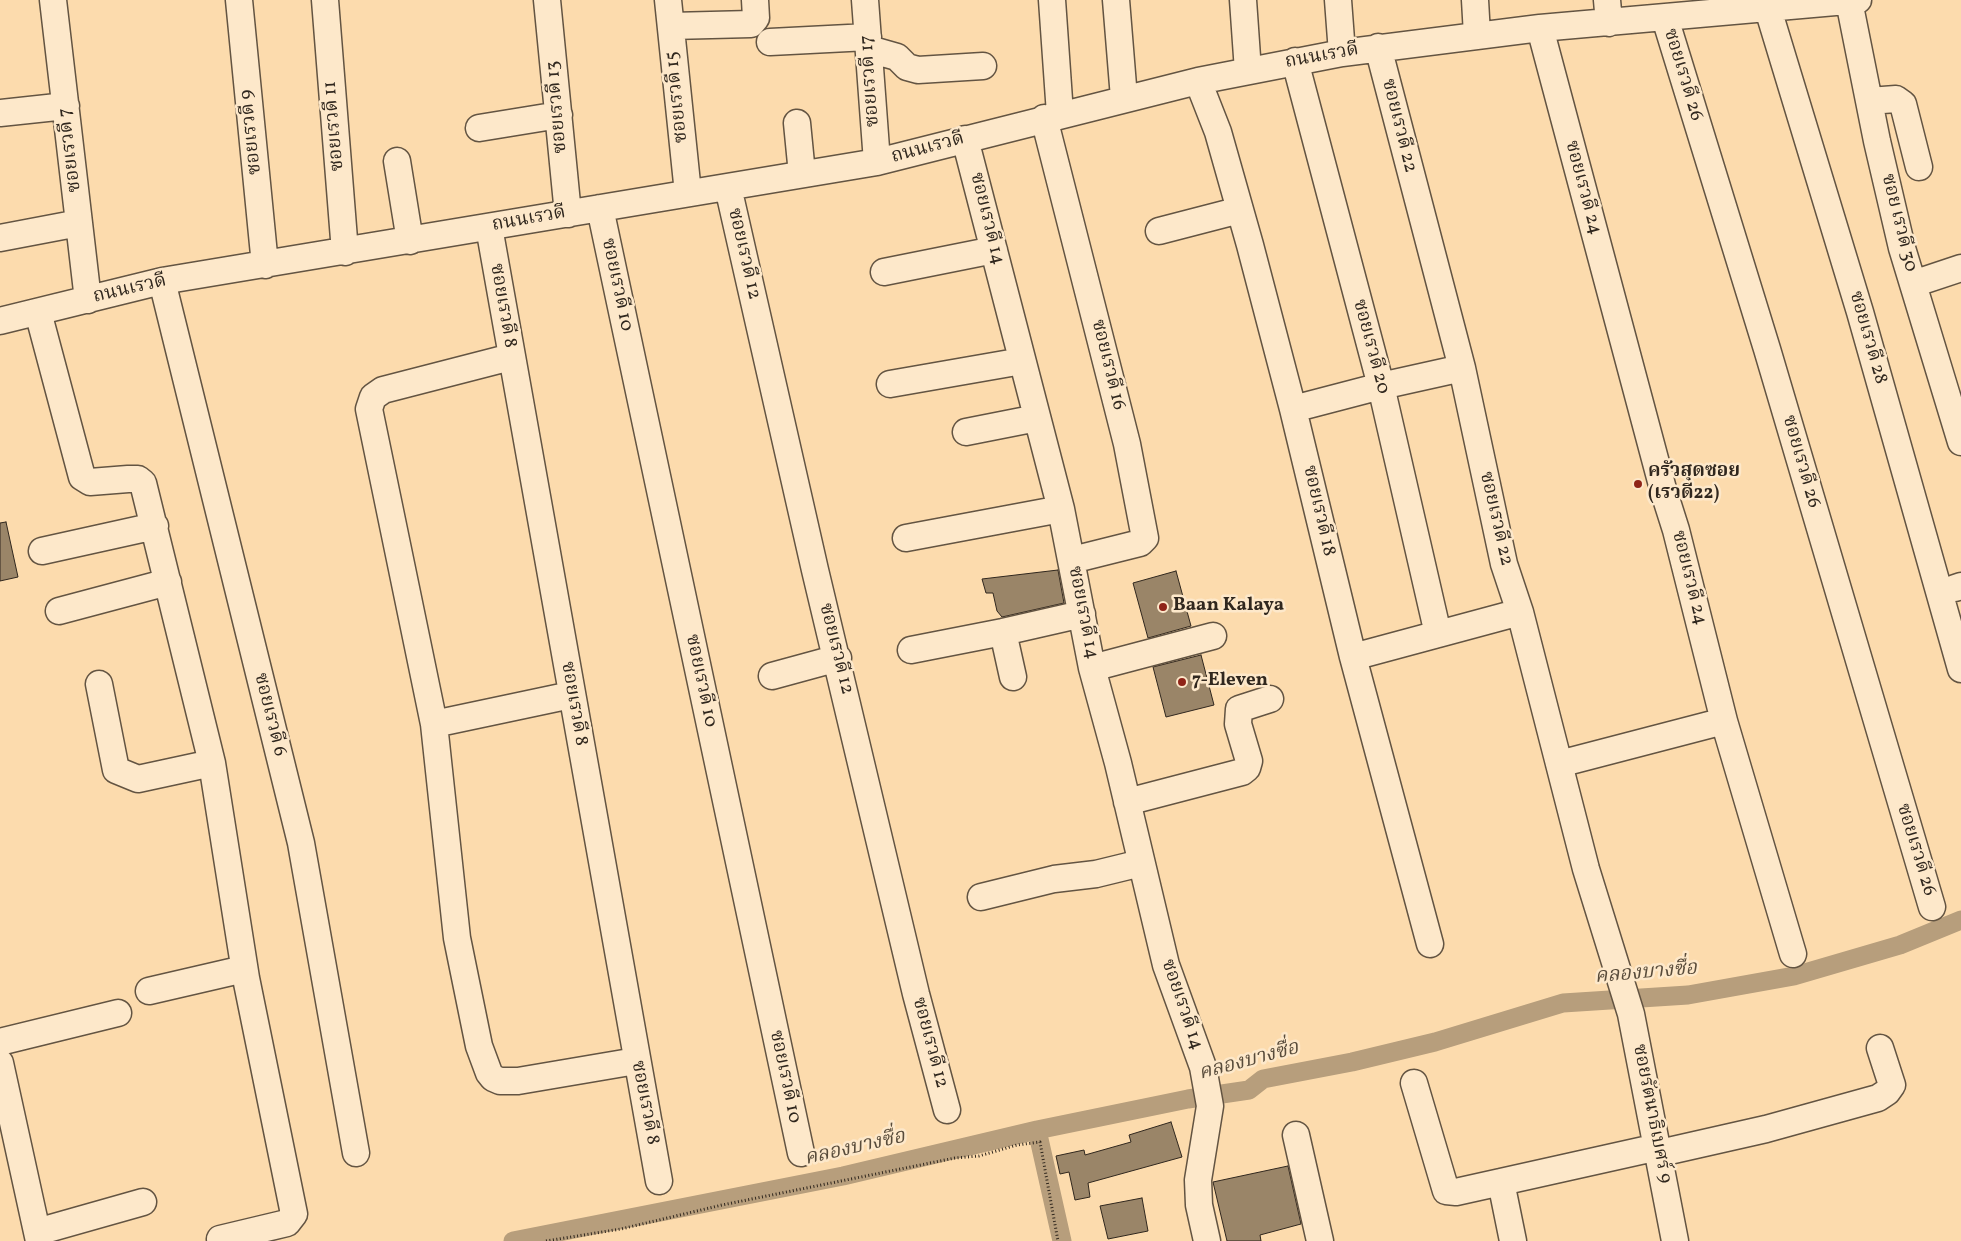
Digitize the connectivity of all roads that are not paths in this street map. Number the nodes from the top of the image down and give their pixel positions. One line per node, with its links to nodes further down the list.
1 (53, 0): 32 (street, ซอยเรวดี 7)
2 (239, 0): 55 (street, ซอยเรวดี 9)
3 (325, 0): 54 (street, ซอยเรวดี 11)
4 (547, 0): 34 (street, ซอยเรวดี 13)
5 (668, 0): 19 (street, ซอยเรวดี 15)
6 (755, 0): 19 (street)
7 (865, 0): 23 (street, ซอยเรวดี 17)
8 (1052, 0): 35 (street)
9 (1116, 0): 30 (street)
10 (1243, 0): 28 (street)
11 (1338, 0): 25 (street)
12 (1475, 0): 21 (street)
13 (1853, 1): 14 (street, ถนนเรวดี); 31 (street, ซอย เรวดี 30)
14 (1815, 2): 16 (street, ถนนเรวดี)
15 (1699, 8): 16 (street, ถนนเรวดี); 18 (street, ถนนเรวดี)
16 (1768, 9): 88 (street, ซอยเรวดี 28)
17 (1620, 11): 18 (street, ถนนเรวดี); 20 (street, ถนนเรวดี)
18 (1665, 18): 101 (street, ซอยเรวดี 26)
19 (671, 26): 44 (street, ซอยเรวดี 15)
20 (1540, 28): 21 (street, ถนนเรวดี); 94 (street, ซอยเรวดี 24)
21 (1477, 36): 24 (street, ถนนเรวดี)
22 (770, 42): 23 (street)
23 (868, 43): 27 (street); 40 (street, ซอยเรวดี 17)
24 (1378, 47): 25 (street, ถนนเรวดี); 65 (street, ซอยเรวดี 22)
25 (1342, 53): 26 (street, ถนนเรวดี)
26 (1295, 62): 28 (street, ถนนเรวดี); 67 (street, ซอยเรวดี 20)
27 (983, 66)
28 (1248, 71): 29 (street, ถนนเรวดี)
29 (1198, 81): 30 (street, ถนนเรวดี); 46 (street, ซอยเรวดี 18)
30 (1124, 98): 35 (street, ถนนเรวดี)
31 (1869, 101): 41 (street); 59 (street, ซอย เรวดี 30)
32 (66, 106): 33 (street); 48 (street, ซอยเรวดี 7)
33 (0, 113)
34 (558, 115): 37 (street); 47 (street, ซอยเรวดี 13)
35 (1052, 116): 38 (street, ถนนเรวดี); 76 (street, ซอยเรวดี 16)
36 (797, 123): 42 (street)
37 (479, 128)
38 (965, 139): 40 (street, ถนนเรวดี); 53 (street, ซอยเรวดี 14)
39 (397, 161): 52 (street)
40 (877, 162): 42 (street, ถนนเรวดี)
41 (1919, 167)
42 (802, 174): 43 (street, ถนนเรวดี)
43 (728, 187): 44 (street, ถนนเรวดี); 85 (street, ซอยเรวดี 12)
44 (688, 193): 45 (street, ถนนเรวดี)
45 (600, 208): 47 (street, ถนนเรวดี); 117 (street, ซอยเรวดี 10)
46 (1240, 210): 50 (street); 68 (street, ซอยเรวดี 18)
47 (568, 214): 49 (street, ถนนเรวดี)
48 (79, 223): 51 (street); 60 (street, ซอยเรวดี 7)
49 (489, 227): 52 (street, ถนนเรวดี); 63 (street, ซอยเรวดี 8)
50 (1159, 231)
51 (0, 238)
52 (410, 241): 54 (street, ถนนเรวดี)
53 (994, 250): 57 (street); 64 (street, ซอยเรวดี 14)
54 (345, 252): 55 (street, ถนนเรวดี)
55 (265, 265): 58 (street, ถนนเรวดี)
56 (1961, 268): 59 (street)
57 (884, 272)
58 (162, 281): 60 (street, ถนนเรวดี); 116 (street, ซอยเรวดี 6)
59 (1913, 284): 71 (street, ซอย เรวดี 30)
60 (88, 300): 61 (street, ถนนเรวดี)
61 (38, 312): 62 (street, ถนนเรวดี); 73 (street)
62 (0, 321)
63 (511, 357): 92 (street, ซอยเรวดี 8); 95 (street)
64 (1022, 361): 66 (street); 69 (street, ซอยเรวดี 14)
65 (1462, 368): 67 (street); 79 (street, ซอยเรวดี 22)
66 (890, 384)
67 (1381, 386): 68 (street); 82 (street, ซอยเรวดี 20)
68 (1293, 409): 86 (street, ซอยเรวดี 18)
69 (1037, 418): 70 (street); 72 (street, ซอยเรวดี 14)
70 (966, 432)
71 (1961, 442)
72 (1060, 509): 74 (street); 76 (street, ซอยเรวดี 14)
73 (155, 526): 75 (street); 77 (street)
74 (906, 538)
75 (42, 551)
76 (1072, 560): 80 (street, ซอยเรวดี 14)
77 (168, 582): 78 (street); 96 (street)
78 (59, 611)
79 (1520, 612): 82 (street); 97 (street, ซอยเรวดี 22)
80 (1082, 614): 81 (street); 87 (street, ซอยเรวดี 14)
81 (1003, 632): 84 (street); 90 (street)
82 (1438, 634): 86 (street)
83 (1213, 636): 87 (street)
84 (911, 650)
85 (838, 658): 89 (street); 113 (street, ซอยเรวดี 12)
86 (1353, 658): 102 (street, ซอยเรวดี 18)
87 (1092, 668): 98 (street, ซอยเรวดี 14)
88 (1961, 669)
89 (772, 676)
90 (1012, 677)
91 (99, 684): 96 (street)
92 (571, 695): 95 (street); 110 (street, ซอยเรวดี 8)
93 (1270, 699): 98 (street)
94 (1724, 721): 97 (street); 103 (street, ซอยเรวดี 24)
95 (434, 724): 110 (street)
96 (212, 763): 104 (street)
97 (1559, 764): 105 (street, ซอยเรวดี 22)
98 (1127, 802): 99 (street, ซอยเรวดี 14)
99 (1141, 863): 100 (street); 123 (street, ซอยเรวดี 14)
100 (981, 897)
101 (1932, 907)
102 (1430, 944)
103 (1793, 954)
104 (244, 969): 106 (street); 122 (street)
105 (1624, 988): 115 (street, ซอยรัตนาธิเบศร์ 9)
106 (149, 991)
107 (118, 1013): 108 (street)
108 (0, 1042)
109 (1880, 1048): 115 (street)
110 (636, 1061): 118 (street, ซอยเรวดี 8)
111 (0, 1063): 121 (street)
112 (1414, 1083): 119 (street)
113 (947, 1110)
114 (1296, 1135): 124 (street)
115 (1659, 1150): 119 (street); 126 (street, ซอยรัตนาธิเบศร์ 9)
116 (356, 1153)
117 (800, 1153)
118 (659, 1181)
119 (1500, 1182): 125 (street)
120 (143, 1202): 121 (street)
121 (38, 1236)
122 (220, 1239)
123 (1207, 1241)
124 (1320, 1241)
125 (1513, 1241)
126 (1675, 1241)

